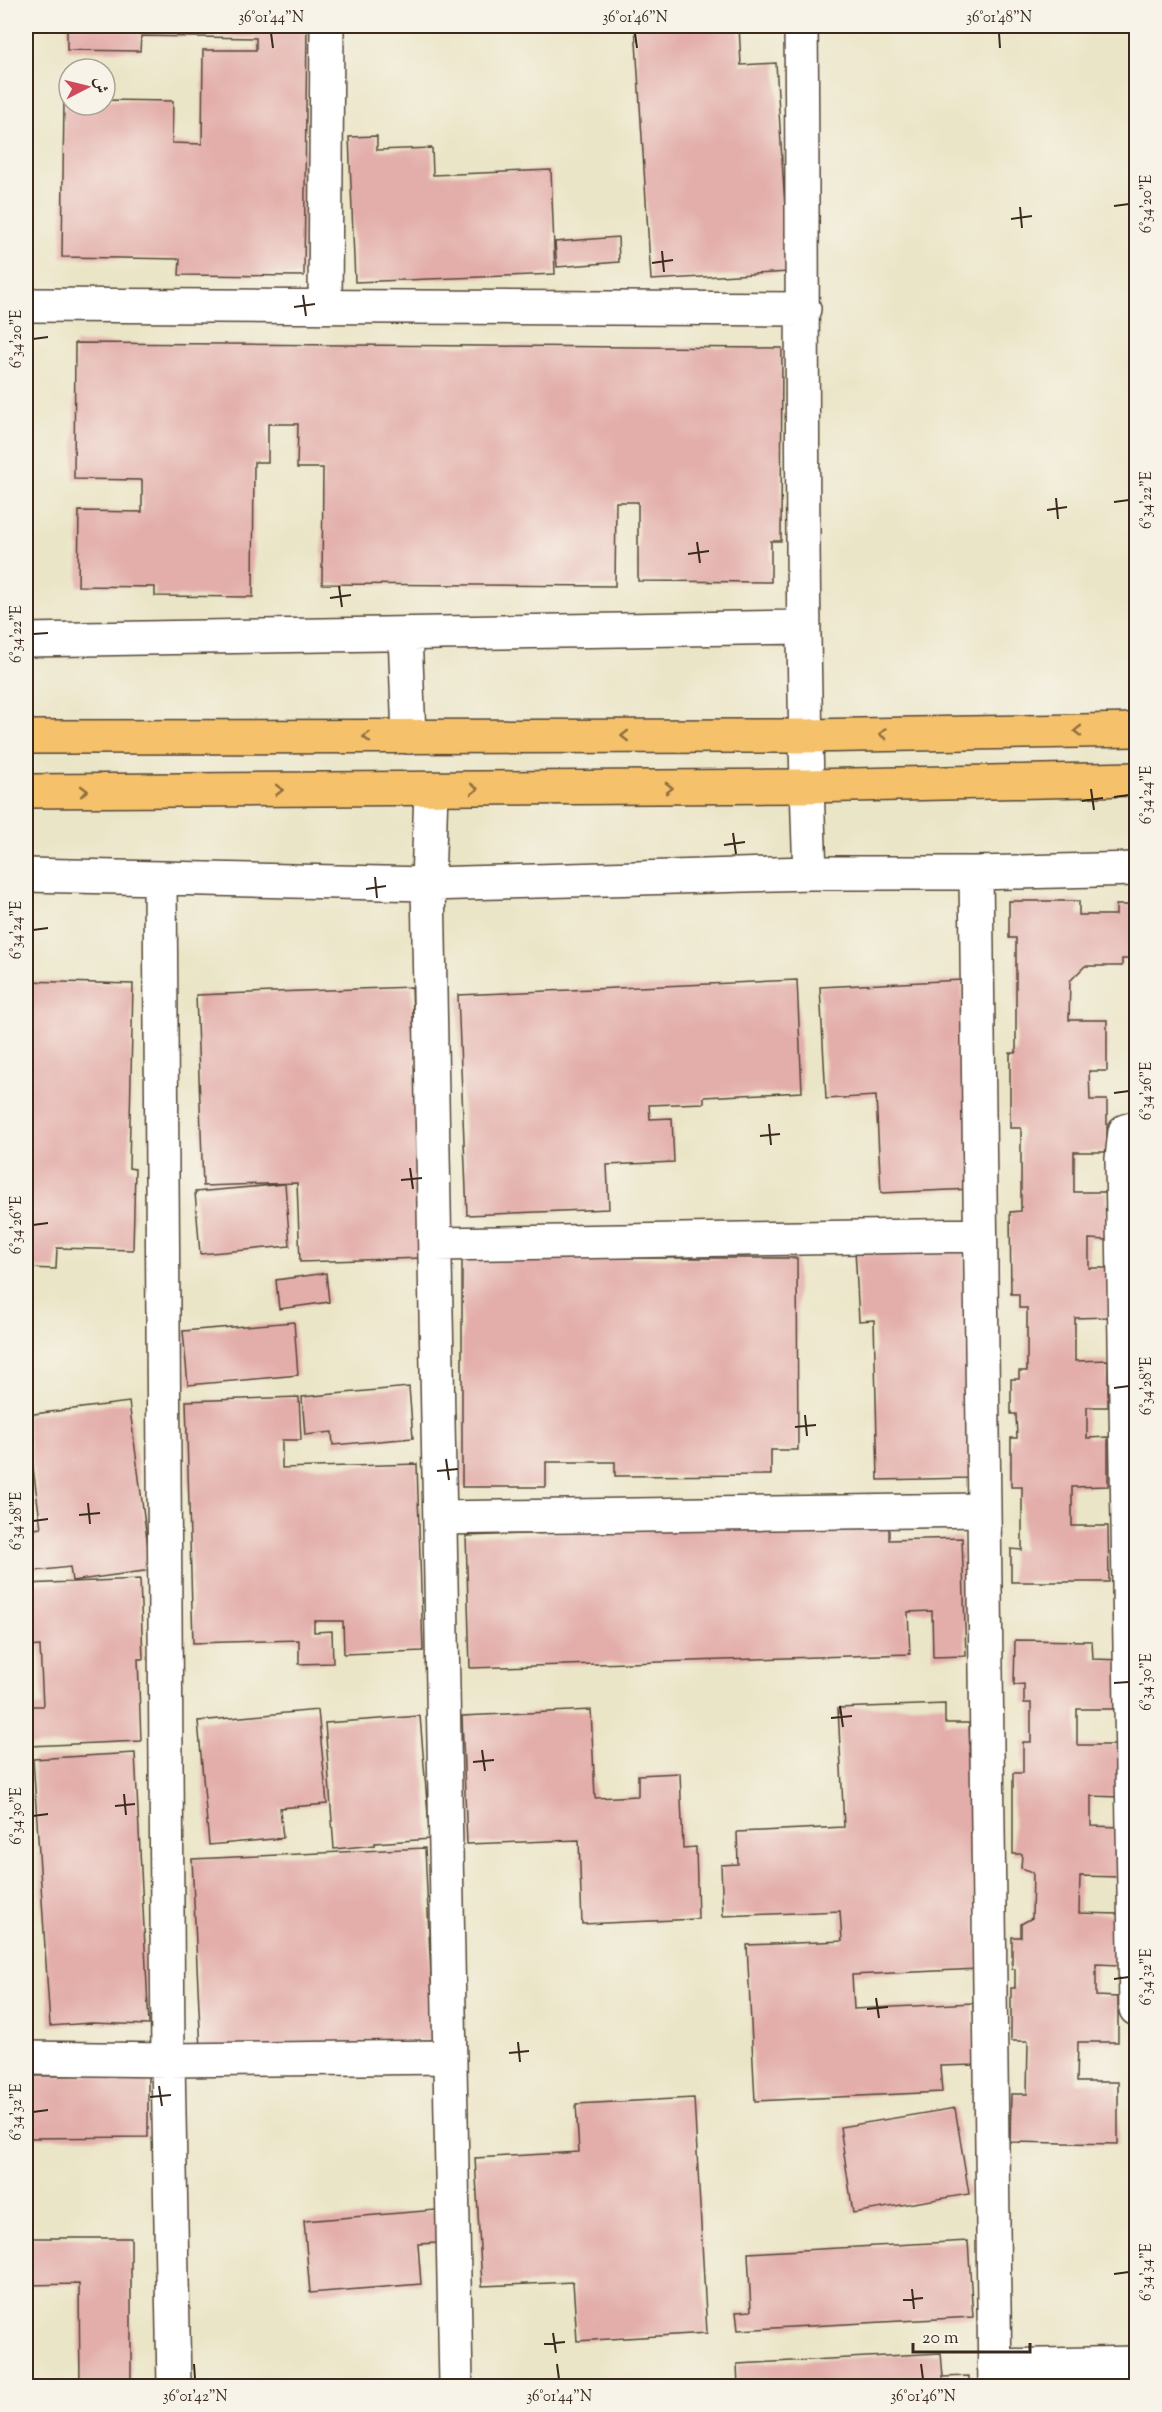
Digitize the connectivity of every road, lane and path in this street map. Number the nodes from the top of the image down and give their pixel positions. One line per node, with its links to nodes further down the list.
1 (327, 26): 4 (street)
2 (801, 26): 5 (street)
3 (26, 305): 4 (street)
4 (325, 305): 5 (street)
5 (804, 309): 6 (street)
6 (802, 627): 7 (street); 10 (street)
7 (405, 634): 8 (street); 12 (street)
8 (26, 640)
9 (1137, 730): 10 (highway, one-way to 10)
10 (805, 736): 12 (highway, one-way to 12); 14 (street)
11 (26, 737): 12 (highway, one-way to 11)
12 (409, 737)
13 (1137, 778): 14 (highway)
14 (807, 786): 15 (highway, one-way to 14); 18 (street)
15 (431, 789): 16 (highway, one-way to 15); 22 (street)
16 (26, 791)
17 (1137, 868): 19 (street)
18 (810, 873): 19 (street); 22 (street)
19 (976, 873): 24 (street)
20 (26, 875): 21 (street)
21 (159, 878): 22 (street); 31 (street)
22 (428, 884): 25 (street)
23 (1137, 1128): 28 (street)
24 (980, 1234): 25 (street); 26 (street)
25 (435, 1244): 27 (street)
26 (984, 1510): 27 (street); 33 (street)
27 (440, 1518): 29 (street)
28 (1137, 2009)
29 (450, 2057): 31 (street); 35 (street)
30 (26, 2058): 31 (street)
31 (168, 2060): 34 (street)
32 (1137, 2363): 33 (street)
33 (994, 2376)
34 (174, 2386)
35 (456, 2386)

